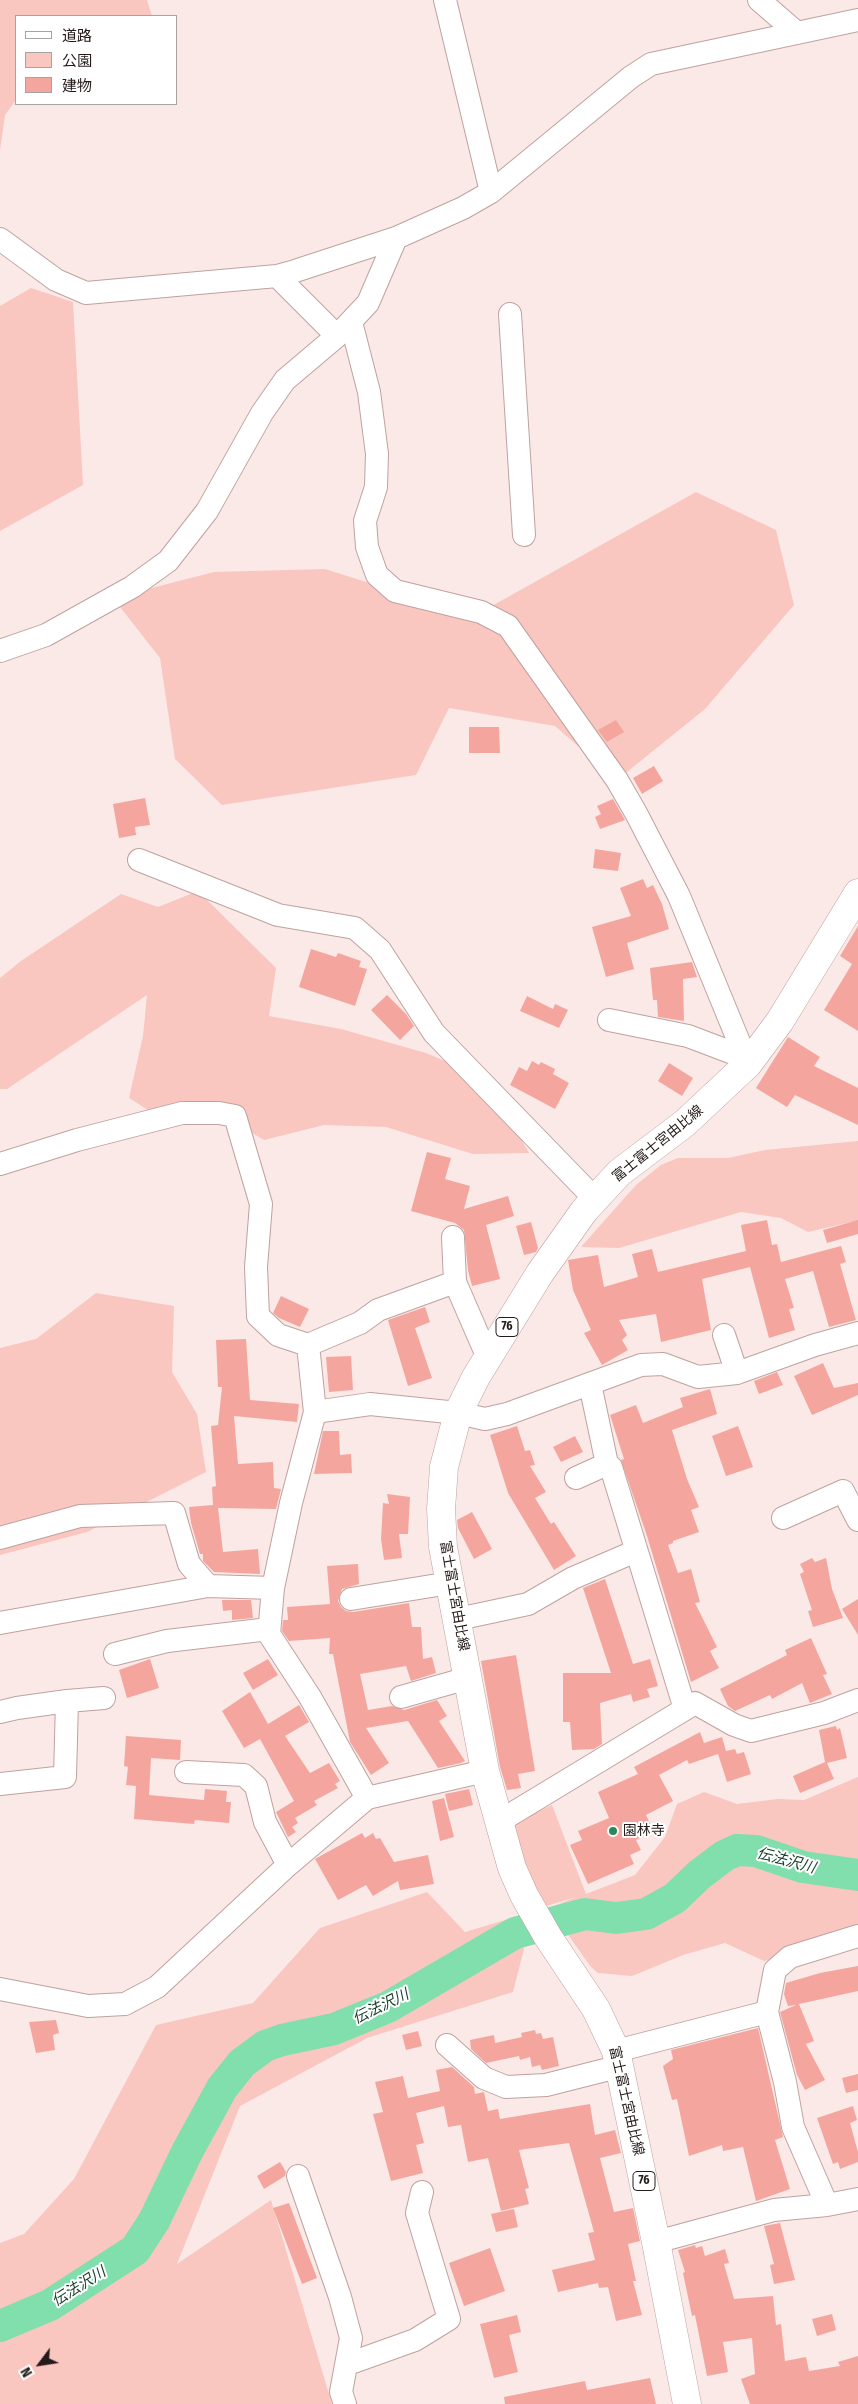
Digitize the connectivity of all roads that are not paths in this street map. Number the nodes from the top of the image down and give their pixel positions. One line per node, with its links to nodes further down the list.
1 (444, 0): 5 (street)
2 (759, 0): 4 (street)
3 (858, 20): 4 (street)
4 (797, 33): 5 (street)
5 (491, 192): 6 (street)
6 (396, 238): 8 (street); 10 (street)
7 (0, 239): 8 (street)
8 (277, 276): 10 (street)
9 (510, 314): 11 (street)
10 (344, 329): 12 (street); 16 (street)
11 (524, 535)
12 (0, 651)
13 (139, 860): 18 (street)
14 (858, 893): 16 (main road, 富士富士宮由比線 / 76)
15 (609, 1020): 16 (street)
16 (747, 1061): 18 (main road, 富士富士宮由比線 / 76)
17 (0, 1164): 23 (street)
18 (595, 1199): 24 (main road, 富士富士宮由比線 / 76)
19 (453, 1237): 20 (street)
20 (455, 1282): 23 (street); 24 (street)
21 (858, 1333): 25 (street)
22 (724, 1335): 25 (street)
23 (308, 1346): 27 (street)
24 (488, 1358): 28 (main road, 富士富士宮由比線 / 76)
25 (737, 1372): 26 (street)
26 (590, 1384): 28 (street); 29 (street)
27 (315, 1412): 28 (street); 37 (street)
28 (458, 1413): 35 (main road, 富士富士宮由比線 / 76)
29 (607, 1464): 30 (street); 34 (street)
30 (576, 1478)
31 (783, 1518): 32 (street)
32 (858, 1520)
33 (0, 1538): 36 (street)
34 (636, 1551): 39 (street); 48 (street)
35 (450, 1583): 38 (street); 39 (main road, 富士富士宮由比線 / 76)
36 (208, 1586): 37 (street); 40 (street)
37 (273, 1588): 41 (street)
38 (351, 1599)
39 (458, 1619): 43 (main road, 富士富士宮由比線 / 76)
40 (0, 1622)
41 (269, 1629): 42 (street); 53 (street)
42 (115, 1654)
43 (468, 1678): 44 (street); 50 (main road, 富士富士宮由比線 / 76)
44 (401, 1697)
45 (104, 1698): 47 (street)
46 (858, 1700): 48 (street)
47 (67, 1702): 49 (street); 52 (street)
48 (685, 1709): 54 (street)
49 (0, 1712)
50 (485, 1771): 53 (street); 54 (main road, 富士富士宮由比線 / 76)
51 (186, 1772): 55 (street)
52 (0, 1784)
53 (367, 1798): 55 (street)
54 (500, 1821): 60 (main road, 富士富士宮由比線 / 76)
55 (288, 1865): 57 (street)
56 (858, 1936): 58 (street)
57 (0, 1989)
58 (767, 2012): 60 (street); 64 (street)
59 (447, 2045): 60 (street)
60 (618, 2058): 65 (main road, 富士富士宮由比線 / 76)
61 (298, 2176): 66 (street)
62 (422, 2192): 66 (street)
63 (858, 2199): 64 (street)
64 (827, 2205): 65 (street)
65 (656, 2242): 68 (main road, 富士富士宮由比線 / 76)
66 (348, 2364): 67 (street)
67 (344, 2404)
68 (687, 2404)

